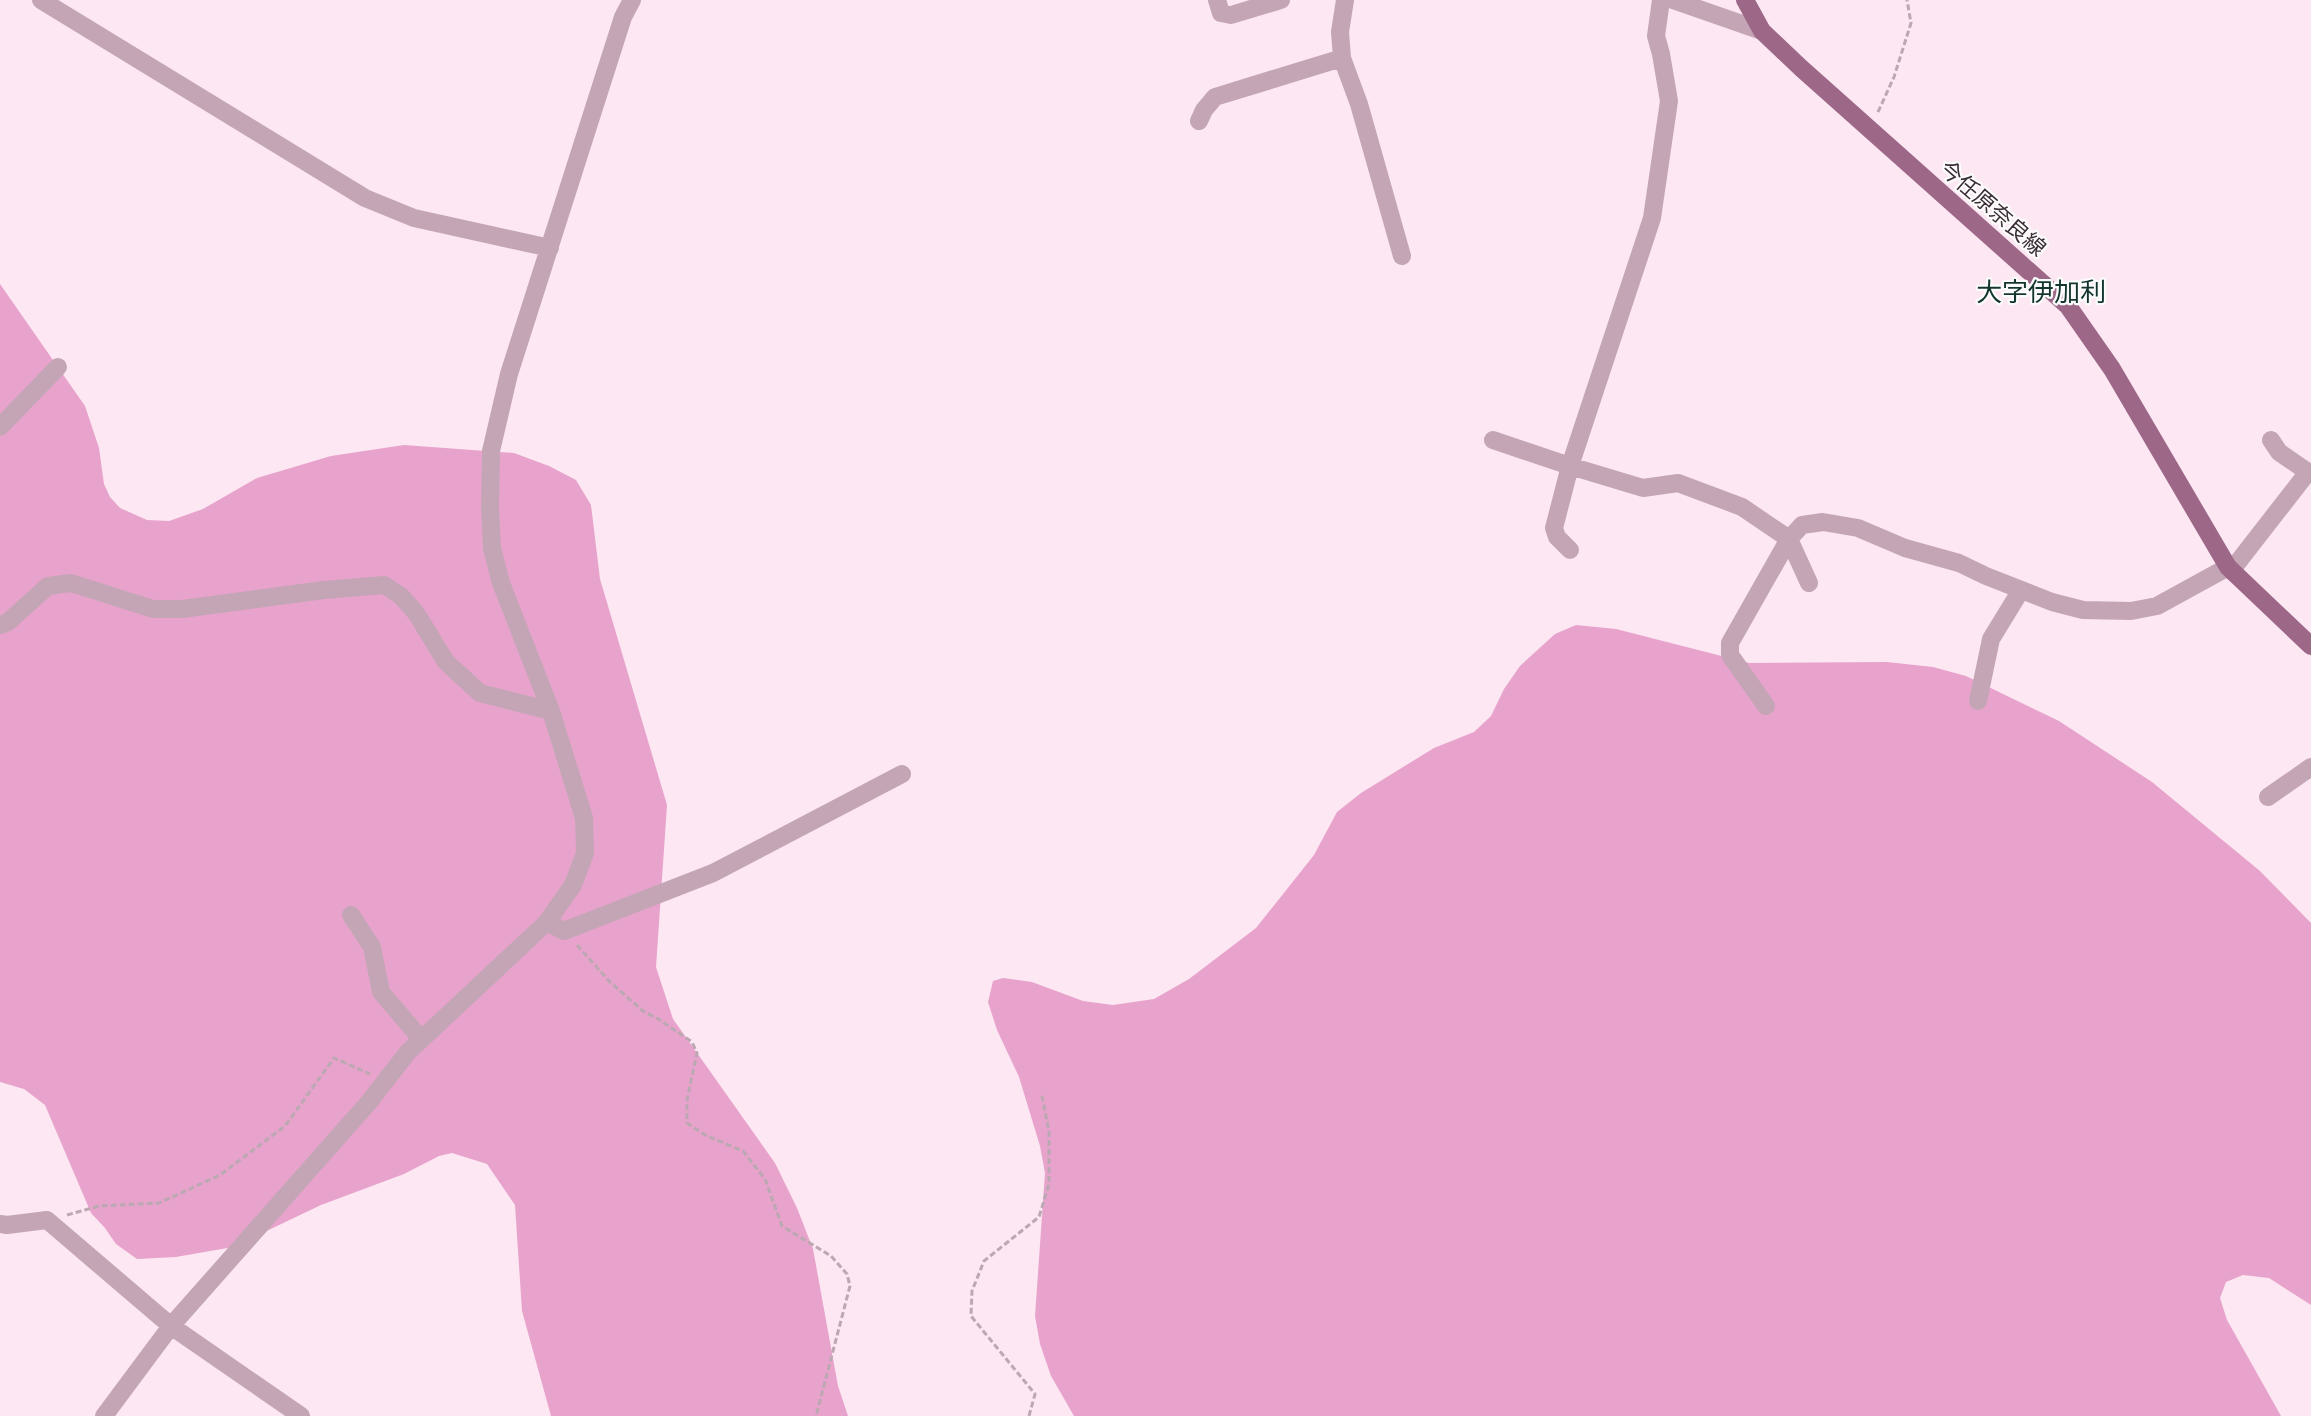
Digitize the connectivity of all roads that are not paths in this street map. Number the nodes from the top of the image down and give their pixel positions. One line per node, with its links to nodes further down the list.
1 (41, 0): 12 (street)
2 (632, 0): 12 (street)
3 (1217, 0): 4 (street)
4 (1281, 0)
5 (1345, 0): 10 (street)
6 (1661, 0): 18 (street)
7 (1673, 0): 9 (street)
8 (1745, 0): 9 (main road, 今任原奈良線)
9 (1762, 31): 22 (main road, 今任原奈良線)
10 (1342, 58): 11 (street); 13 (street)
11 (1199, 121)
12 (550, 248): 29 (street)
13 (1402, 256)
14 (58, 367): 15 (street)
15 (0, 427)
16 (1494, 440): 18 (street)
17 (2271, 440): 19 (street)
18 (1570, 466): 20 (street); 21 (street)
19 (2310, 473): 22 (street)
20 (1790, 539): 23 (street); 24 (street); 28 (street)
21 (1570, 550)
22 (2229, 569): 24 (street); 26 (main road, 今任原奈良線)
23 (1809, 583)
24 (2021, 590): 27 (street)
25 (0, 625): 29 (street)
26 (2311, 646)
27 (1978, 701)
28 (1766, 706)
29 (551, 711): 34 (street)
30 (2311, 767): 32 (street)
31 (902, 774): 34 (street)
32 (2268, 797)
33 (351, 915): 35 (street)
34 (547, 922): 35 (street)
35 (421, 1039): 37 (street)
36 (0, 1224): 37 (street)
37 (171, 1326): 38 (street); 39 (street)
38 (104, 1416)
39 (301, 1416)

